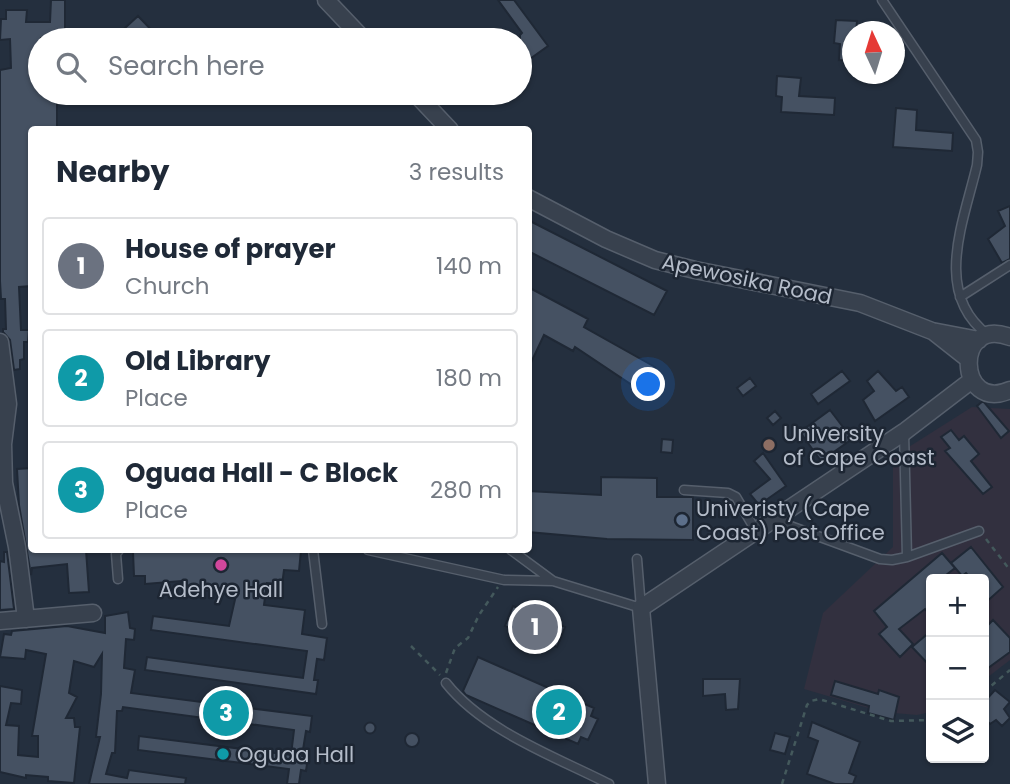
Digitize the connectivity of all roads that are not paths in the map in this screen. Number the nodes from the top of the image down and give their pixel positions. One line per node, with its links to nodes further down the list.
1 (326, 0): 3 (street)
2 (882, 0): 8 (lane)
3 (353, 28)
4 (426, 105): 5 (street)
5 (446, 126)
6 (532, 200): 9 (street, Apewosika Road)
7 (1010, 265): 8 (lane)
8 (960, 297): 10 (lane)
9 (932, 331): 10 (street); 13 (street)
10 (984, 337): 11 (street); 13 (street)
11 (1010, 337)
12 (0, 341): 22 (street)
13 (968, 358): 14 (street)
14 (972, 380): 15 (street); 16 (street)
15 (1010, 390)
16 (904, 432): 18 (street); 27 (lane)
17 (684, 490): 19 (lane)
18 (774, 520): 19 (street); 27 (lane)
19 (756, 531): 31 (street)
20 (979, 531): 27 (lane)
21 (0, 544): 22 (street)
22 (17, 547): 33 (street)
23 (117, 553): 29 (lane)
24 (313, 553): 35 (lane)
25 (382, 553): 30 (lane)
26 (515, 553): 30 (lane)
27 (907, 556)
28 (637, 559): 31 (lane)
29 (118, 579)
30 (553, 581): 31 (lane)
31 (641, 608): 38 (street)
32 (93, 613): 33 (street)
33 (26, 619): 34 (street)
34 (0, 621)
35 (322, 624)
36 (446, 683): 37 (lane)
37 (609, 784)
38 (657, 784)

